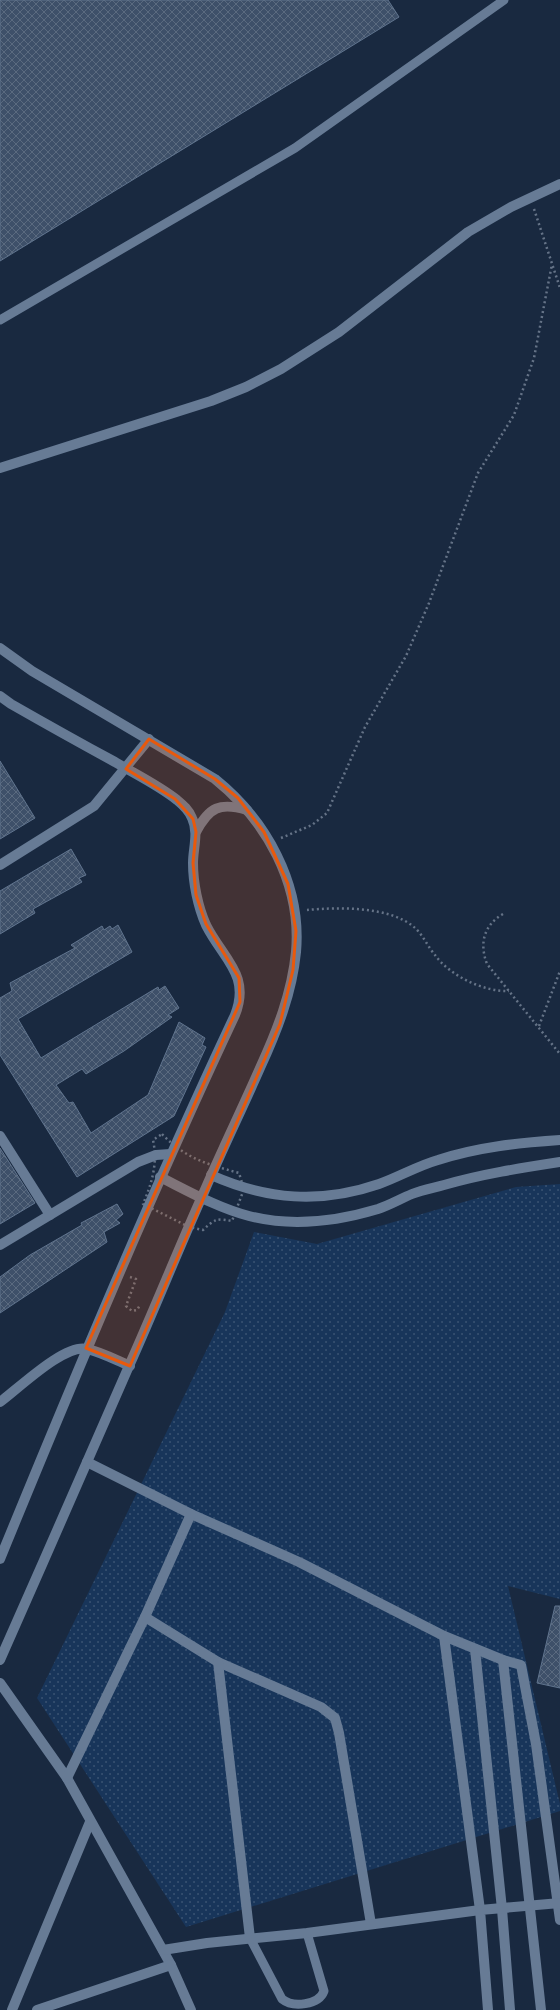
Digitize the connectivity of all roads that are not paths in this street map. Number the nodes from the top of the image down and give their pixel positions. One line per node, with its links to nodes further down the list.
1 (504, 0): 3 (lane)
2 (560, 184): 4 (street)
3 (0, 320)
4 (0, 468)
5 (0, 648): 7 (street)
6 (0, 696): 8 (street)
7 (149, 739): 8 (street); 9 (street)
8 (126, 769): 10 (street); 11 (street)
9 (247, 810): 10 (street); 16 (street)
10 (196, 832): 14 (street)
11 (0, 865)
12 (0, 1136): 19 (street)
13 (560, 1140): 16 (street)
14 (170, 1154): 17 (street); 19 (street)
15 (560, 1162): 18 (street)
16 (211, 1175): 18 (street)
17 (160, 1178): 18 (street); 21 (street)
18 (201, 1197): 22 (street)
19 (50, 1215): 20 (street)
20 (0, 1245)
21 (86, 1348): 22 (street); 23 (street); 26 (street)
22 (130, 1366): 24 (street)
23 (0, 1402)
24 (87, 1462): 25 (street); 30 (street)
25 (191, 1514): 27 (street); 28 (street)
26 (0, 1559)
27 (145, 1617): 32 (street); 34 (street)
28 (444, 1636): 29 (street); 39 (street)
29 (475, 1649): 31 (street); 38 (street)
30 (0, 1660)
31 (503, 1660): 36 (street); 37 (street)
32 (218, 1662): 41 (street); 43 (street)
33 (0, 1683): 34 (street)
34 (66, 1778): 35 (street)
35 (90, 1822): 44 (street); 46 (street)
36 (559, 1903): 37 (street); 40 (street)
37 (529, 1905): 38 (street); 51 (street)
38 (502, 1909): 39 (street); 50 (street)
39 (480, 1910): 41 (street); 49 (street)
40 (560, 1920)
41 (371, 1924): 42 (street)
42 (307, 1933): 43 (street); 43 (lane)
43 (250, 1938): 44 (street)
44 (164, 1950): 45 (street)
45 (172, 1965): 47 (street); 48 (street)
46 (12, 2010)
47 (37, 2010)
48 (191, 2010)
49 (488, 2010)
50 (510, 2010)
51 (541, 2010)

